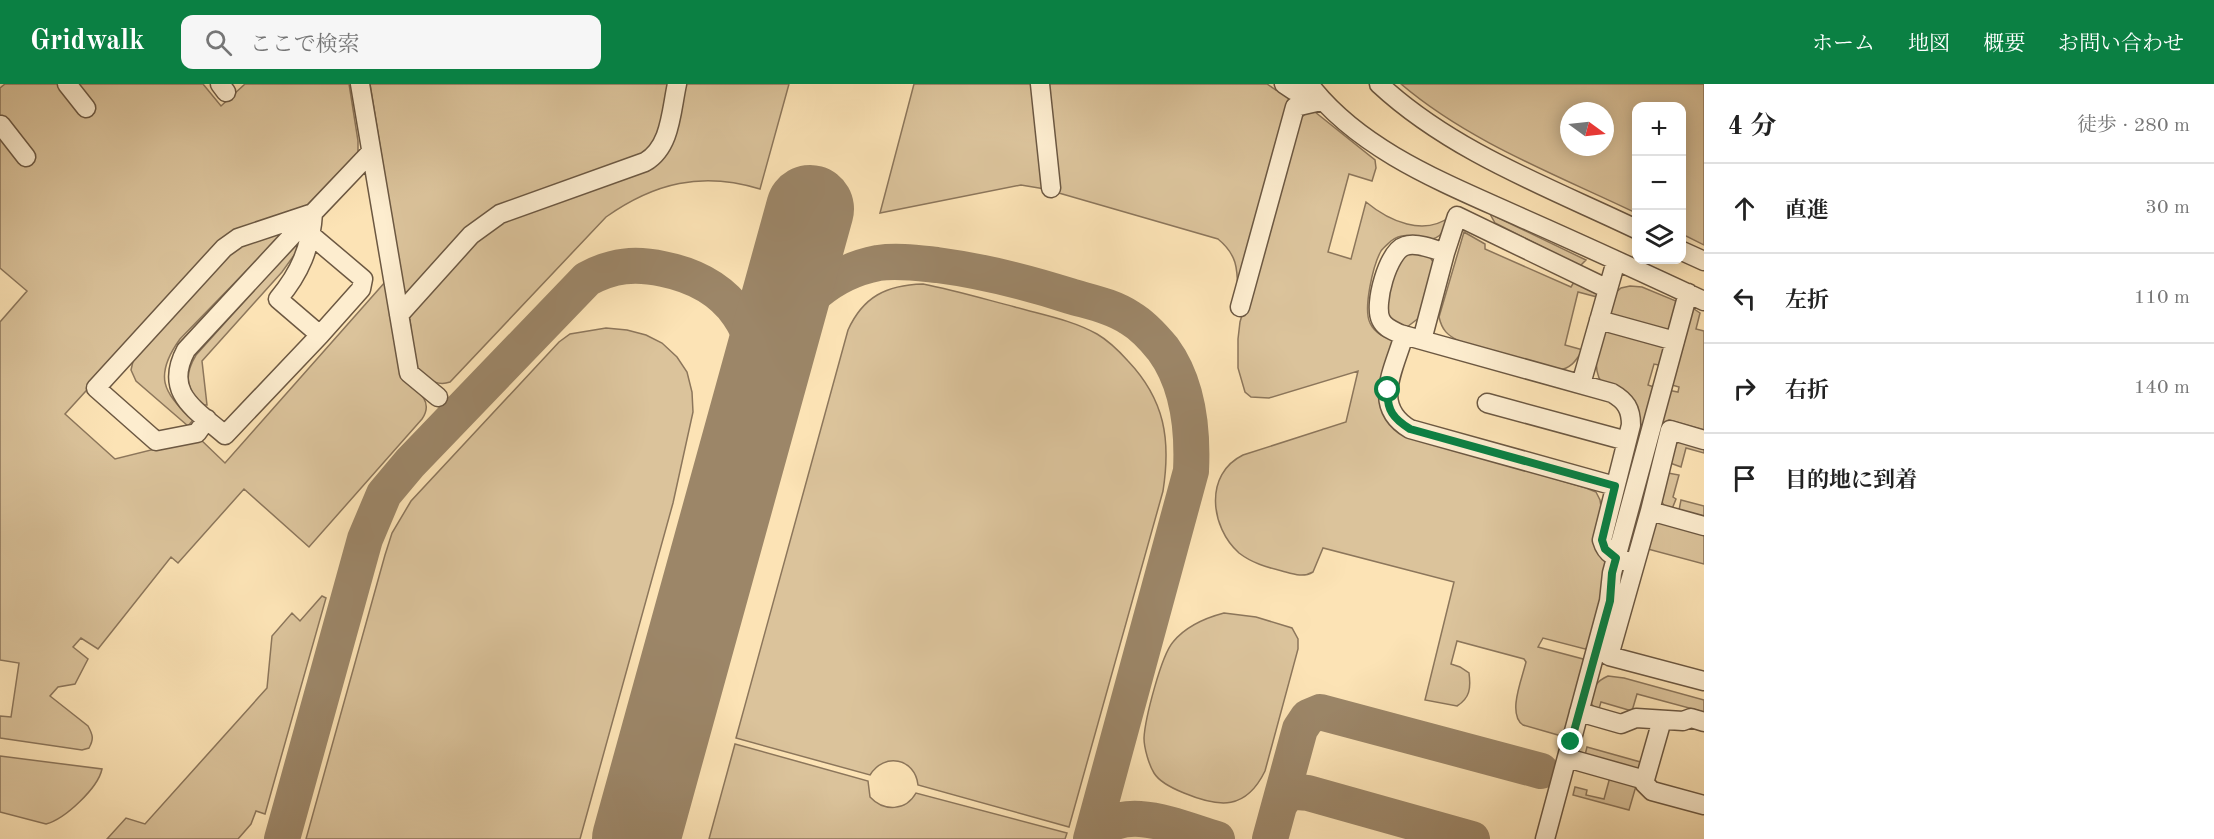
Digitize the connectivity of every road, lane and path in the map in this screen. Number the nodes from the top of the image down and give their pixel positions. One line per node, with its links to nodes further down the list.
1 (68, 84): 9 (street)
2 (360, 84): 11 (street)
3 (677, 84): 24 (street)
4 (1040, 84): 13 (street)
5 (1284, 84): 8 (street)
6 (1309, 84): 8 (street)
7 (1379, 84): 15 (street)
8 (1321, 101): 19 (street); 23 (street)
9 (86, 108)
10 (2, 125): 12 (street)
11 (371, 152): 14 (street); 24 (street)
12 (26, 158)
13 (1051, 188)
14 (313, 213): 16 (street); 33 (street); 33 (street)
15 (1632, 227)
16 (311, 235): 26 (street); 26 (street)
17 (1445, 253): 21 (street); 27 (street); 28 (street)
18 (1686, 253): 20 (street)
19 (1616, 261): 21 (street); 22 (street)
20 (1704, 261)
21 (1608, 289): 25 (street)
22 (1696, 297): 29 (street)
23 (1240, 307)
24 (399, 315): 31 (street)
25 (1599, 320): 29 (street); 30 (street)
26 (320, 335): 33 (street)
27 (1404, 335): 28 (street); 36 (street)
28 (1422, 340): 30 (street)
29 (1675, 341): 39 (street)
30 (1581, 384): 35 (street)
31 (438, 397)
32 (1487, 403): 35 (street)
33 (207, 419)
34 (1704, 440): 37 (street)
35 (1627, 441): 36 (street)
36 (1615, 486): 39 (street)
37 (1650, 511): 38 (street); 40 (street)
38 (1704, 526)
39 (1616, 558): 40 (street); 43 (street)
40 (1635, 563): 41 (street)
41 (1609, 656): 42 (street); 43 (street)
42 (1704, 681)
43 (1587, 682): 44 (street)
44 (1579, 712): 45 (street); 47 (street)
45 (1662, 720): 46 (street); 48 (street)
46 (1704, 722)
47 (1567, 758): 48 (street); 50 (street)
48 (1645, 780): 49 (street)
49 (1704, 805)
50 (1545, 839)

